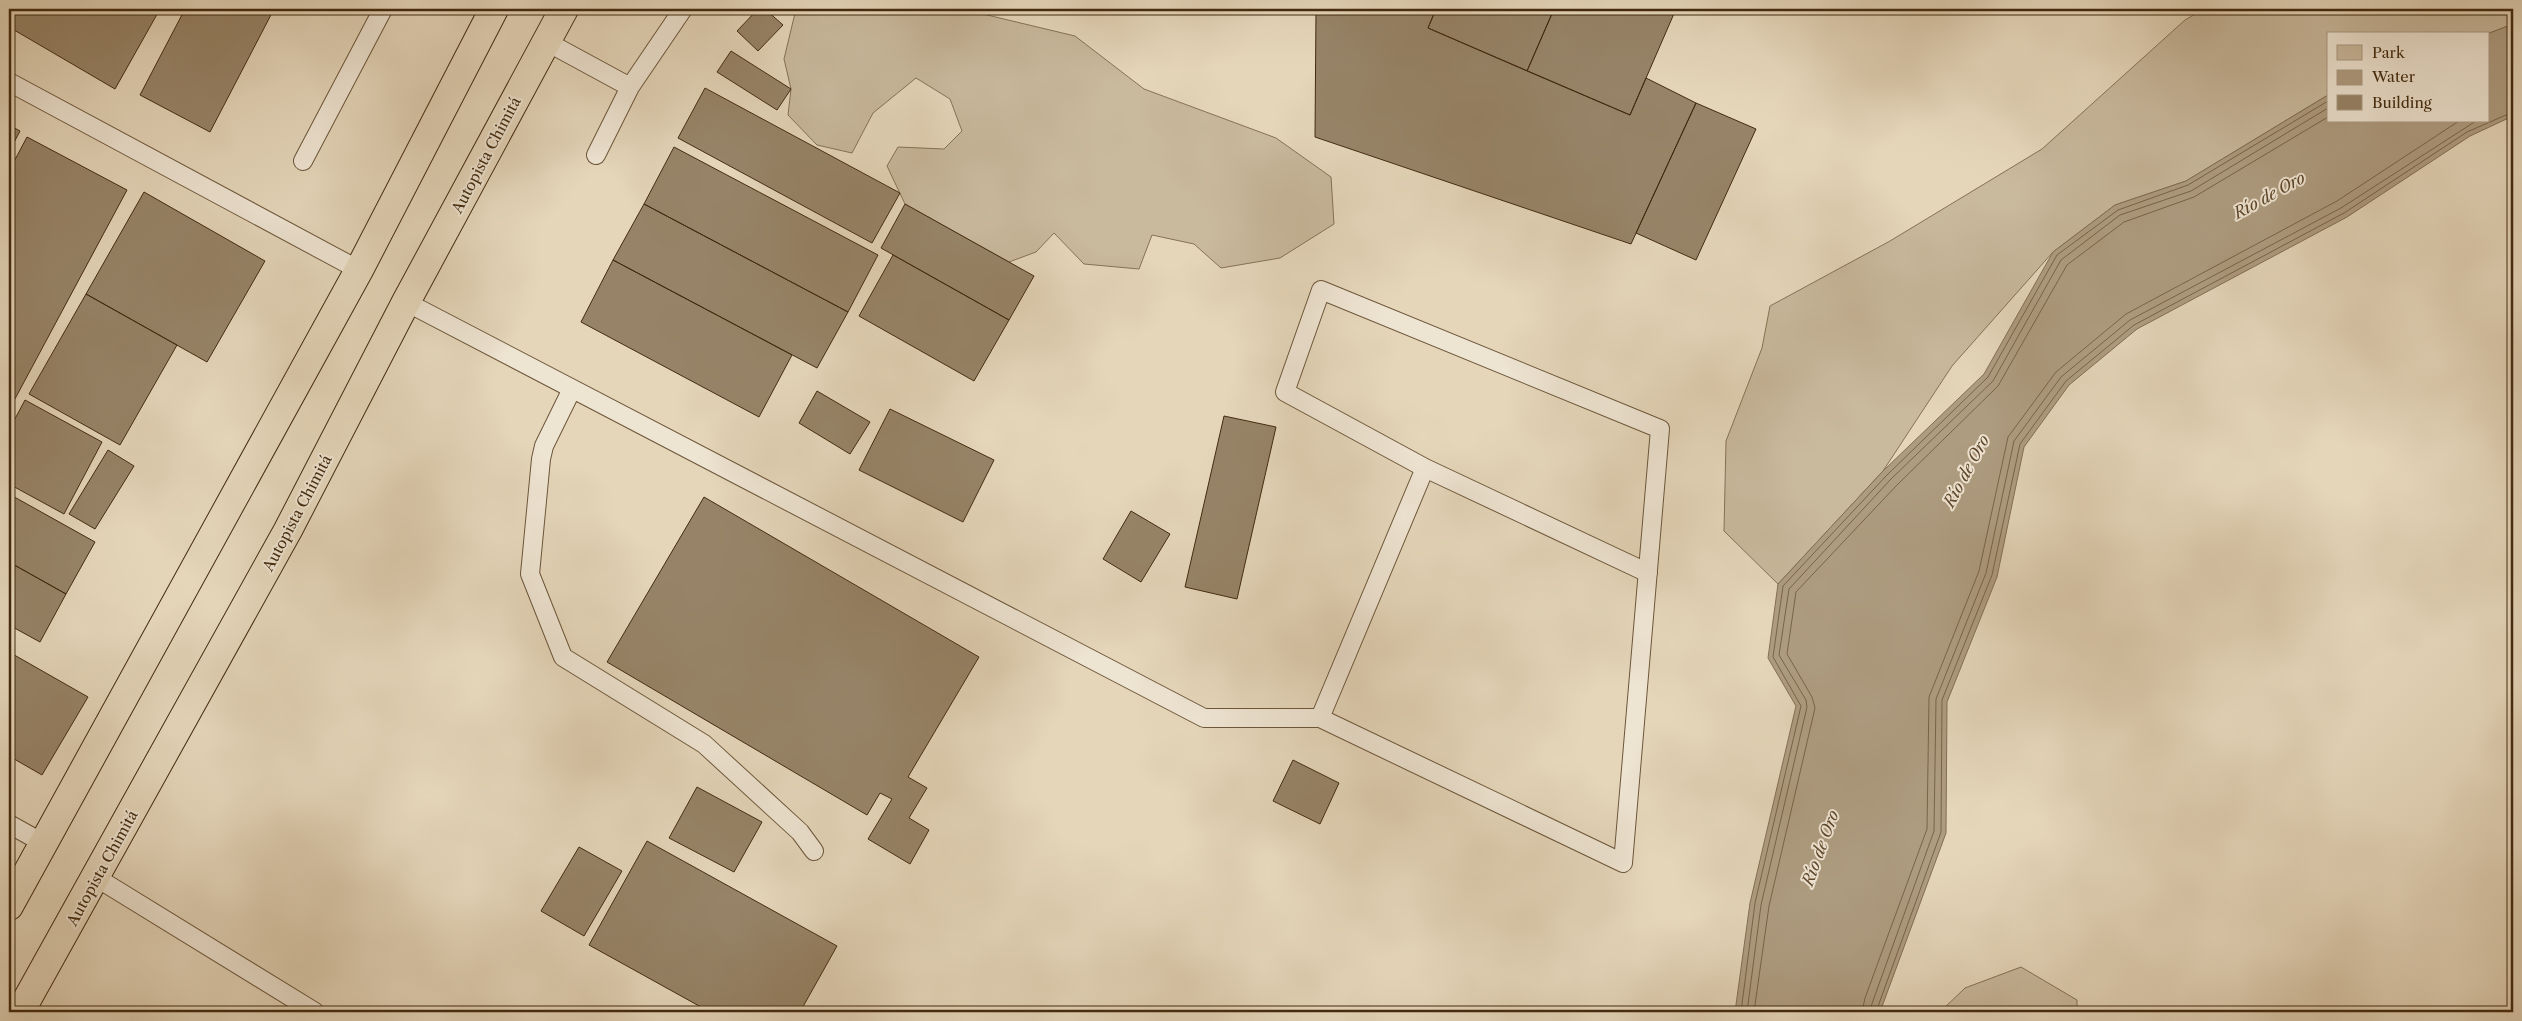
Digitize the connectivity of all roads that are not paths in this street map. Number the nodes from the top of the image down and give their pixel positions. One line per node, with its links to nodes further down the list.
1 (383, 9): 9 (lane)
2 (494, 9): 10 (highway)
3 (564, 9): 5 (highway, Autopista Chimitá)
4 (683, 9): 7 (lane)
5 (547, 42): 7 (lane); 11 (highway, Autopista Chimitá)
6 (9, 82): 10 (lane)
7 (630, 87): 8 (lane)
8 (596, 155)
9 (303, 161)
10 (359, 270): 17 (highway)
11 (406, 302): 12 (lane); 19 (highway, Autopista Chimitá)
12 (572, 389): 15 (lane); 18 (lane)
13 (1425, 468): 14 (lane); 14 (lane); 15 (lane)
14 (1648, 573): 15 (lane)
15 (1320, 718)
16 (9, 824): 17 (lane)
17 (43, 843): 20 (highway)
18 (814, 851)
19 (96, 878): 21 (lane); 22 (highway, Autopista Chimitá)
20 (9, 906)
21 (311, 1011)
22 (20, 1012)

